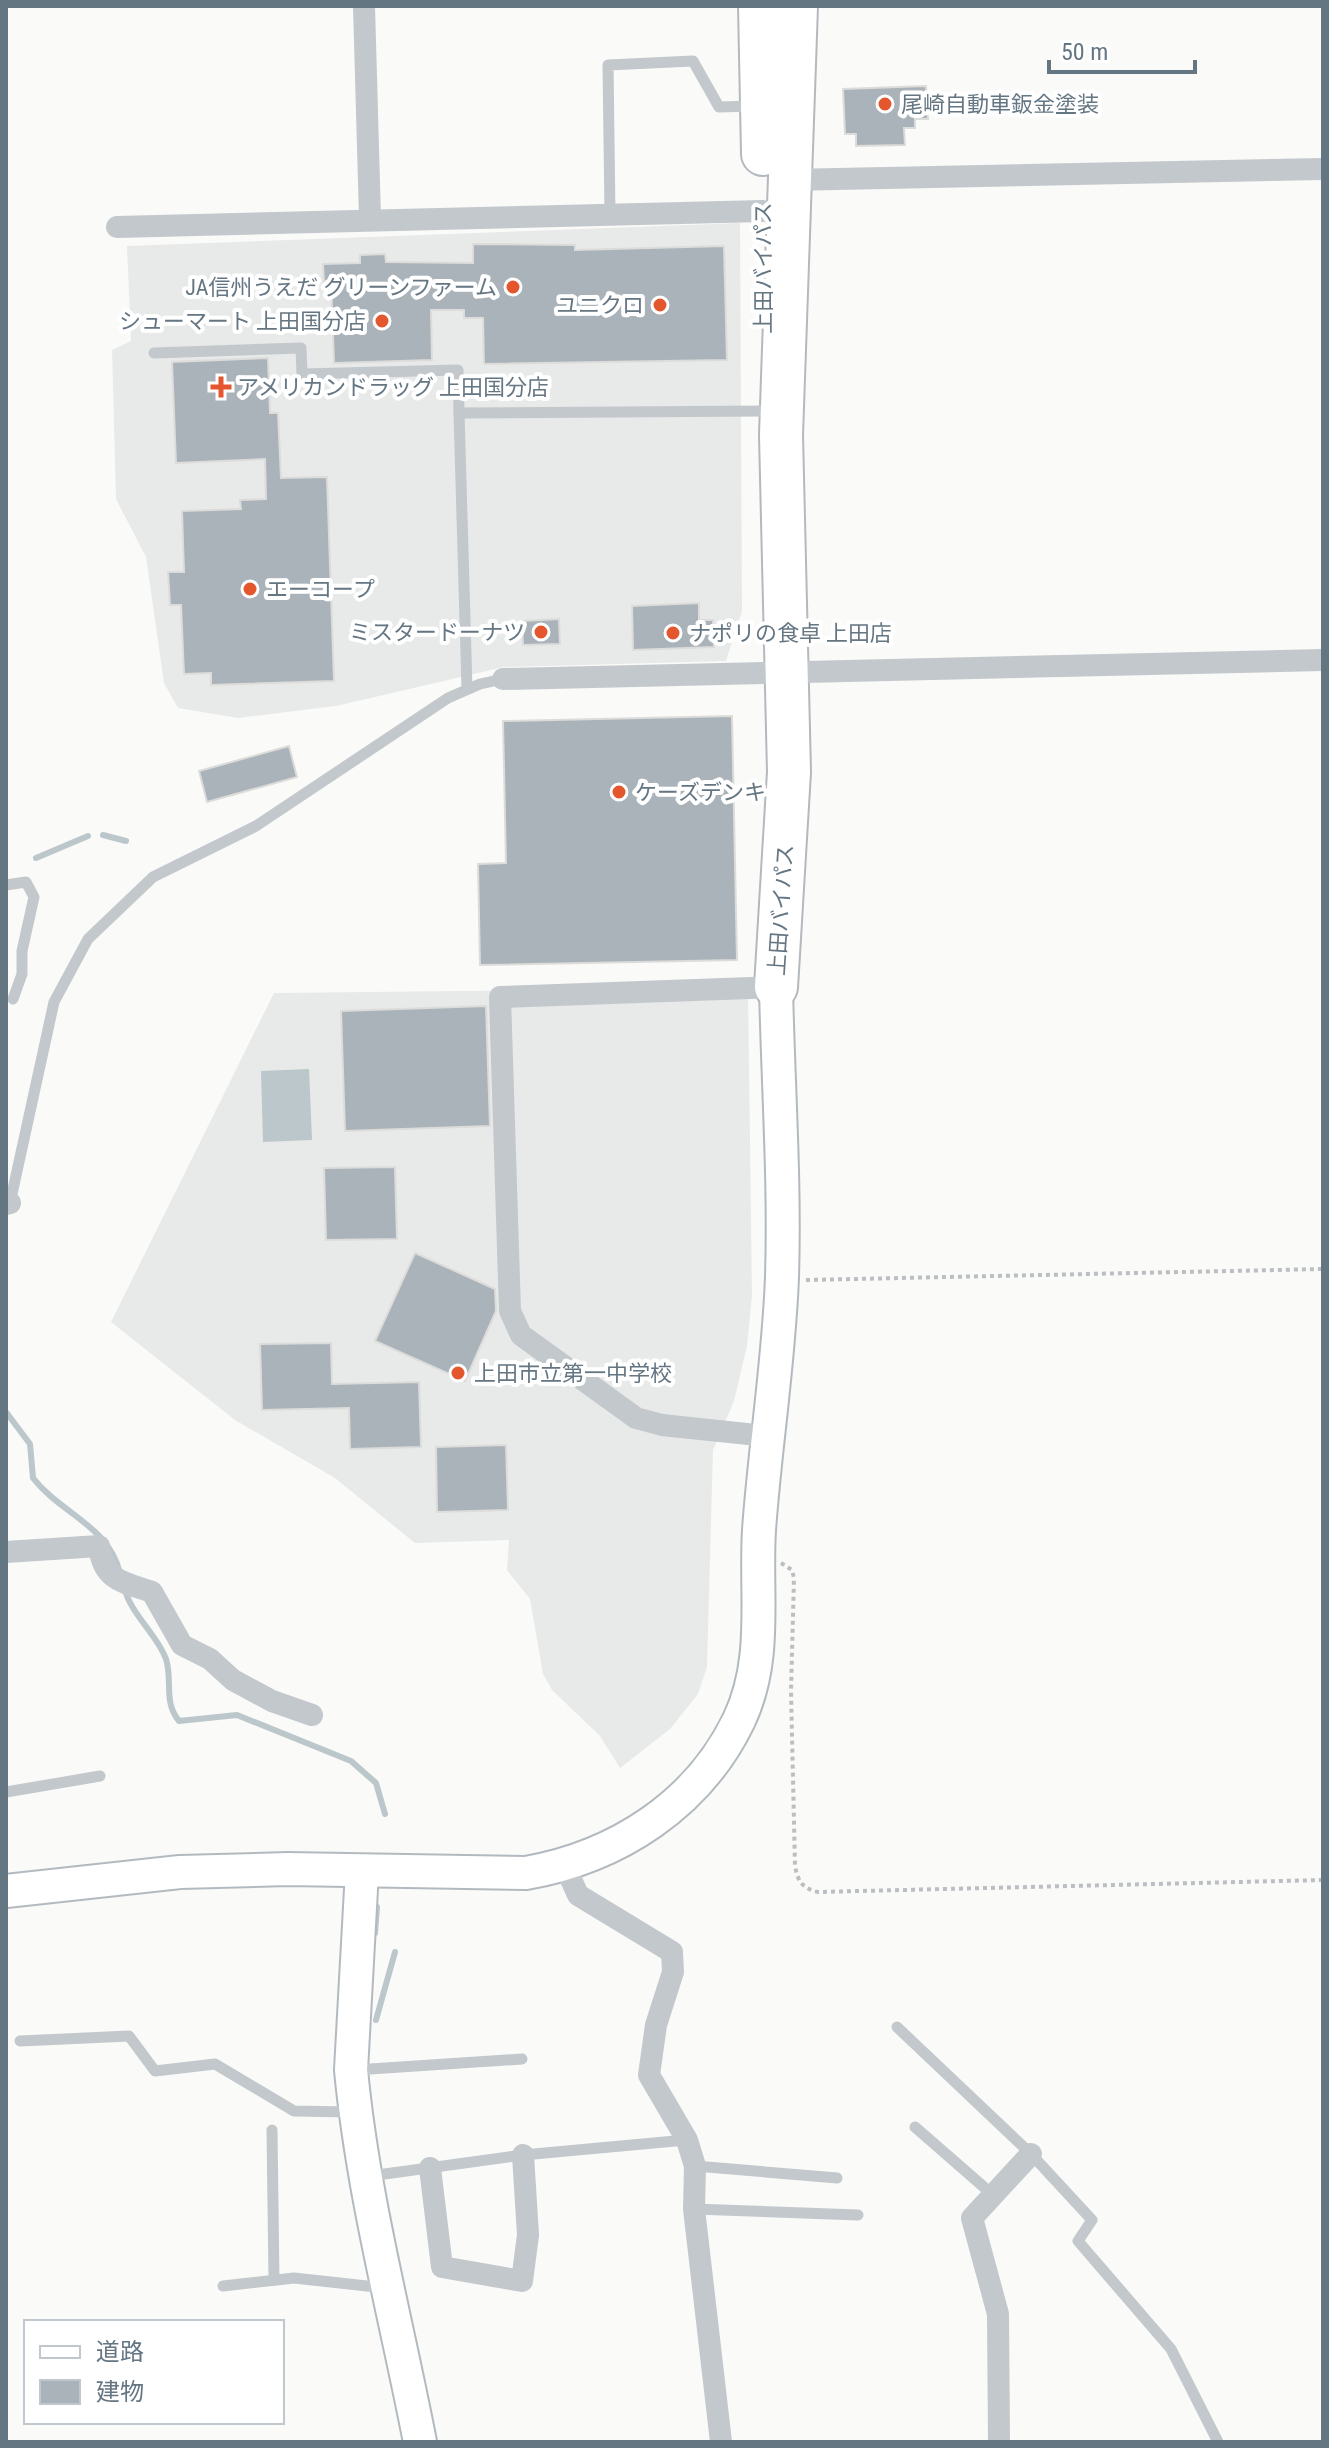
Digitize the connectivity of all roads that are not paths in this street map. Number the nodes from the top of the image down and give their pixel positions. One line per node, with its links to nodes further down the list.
1 (364, 6): 8 (street)
2 (760, 6): 4 (highway, 上田バイパス)
3 (796, 6): 6 (highway, 上田バイパス)
4 (763, 106): 6 (highway, 上田バイパス); 7 (lane)
5 (1323, 169): 6 (street)
6 (776, 196): 7 (street); 11 (highway, 上田バイパス); 14 (highway, 上田バイパス)
7 (610, 214): 8 (street)
8 (370, 218): 9 (street)
9 (117, 227)
10 (154, 353): 12 (lane)
11 (764, 411): 12 (lane); 14 (highway, 上田バイパス)
12 (459, 413): 16 (lane)
13 (1323, 660): 14 (street)
14 (778, 673): 15 (street); 18 (highway, 上田バイパス)
15 (503, 679): 16 (lane)
16 (467, 689): 20 (lane)
17 (6, 885): 19 (lane)
18 (776, 987): 21 (street); 21 (street)
19 (13, 999)
20 (8, 1204)
21 (766, 1436): 26 (street)
22 (6, 1552): 23 (street)
23 (312, 1715)
24 (100, 1776): 25 (lane)
25 (6, 1792)
26 (565, 1866): 27 (street); 36 (street)
27 (362, 1871): 28 (street); 32 (street)
28 (6, 1891)
29 (897, 2027): 37 (lane)
30 (20, 2041): 33 (lane)
31 (522, 2059): 32 (lane)
32 (351, 2070): 33 (street)
33 (356, 2112): 41 (street)
34 (915, 2127): 43 (lane)
35 (272, 2130): 46 (lane)
36 (687, 2140): 38 (lane); 39 (street)
37 (1031, 2154): 43 (street); 52 (lane)
38 (523, 2155): 40 (lane); 40 (street)
39 (695, 2166): 42 (lane); 44 (street)
40 (430, 2168): 41 (lane)
41 (365, 2177): 48 (street)
42 (837, 2178)
43 (993, 2195): 51 (street)
44 (694, 2209): 45 (lane); 50 (street)
45 (858, 2215)
46 (274, 2280): 47 (lane); 48 (lane)
47 (223, 2286)
48 (387, 2288): 49 (street)
49 (420, 2442)
50 (721, 2442)
51 (999, 2442)
52 (1218, 2442)

